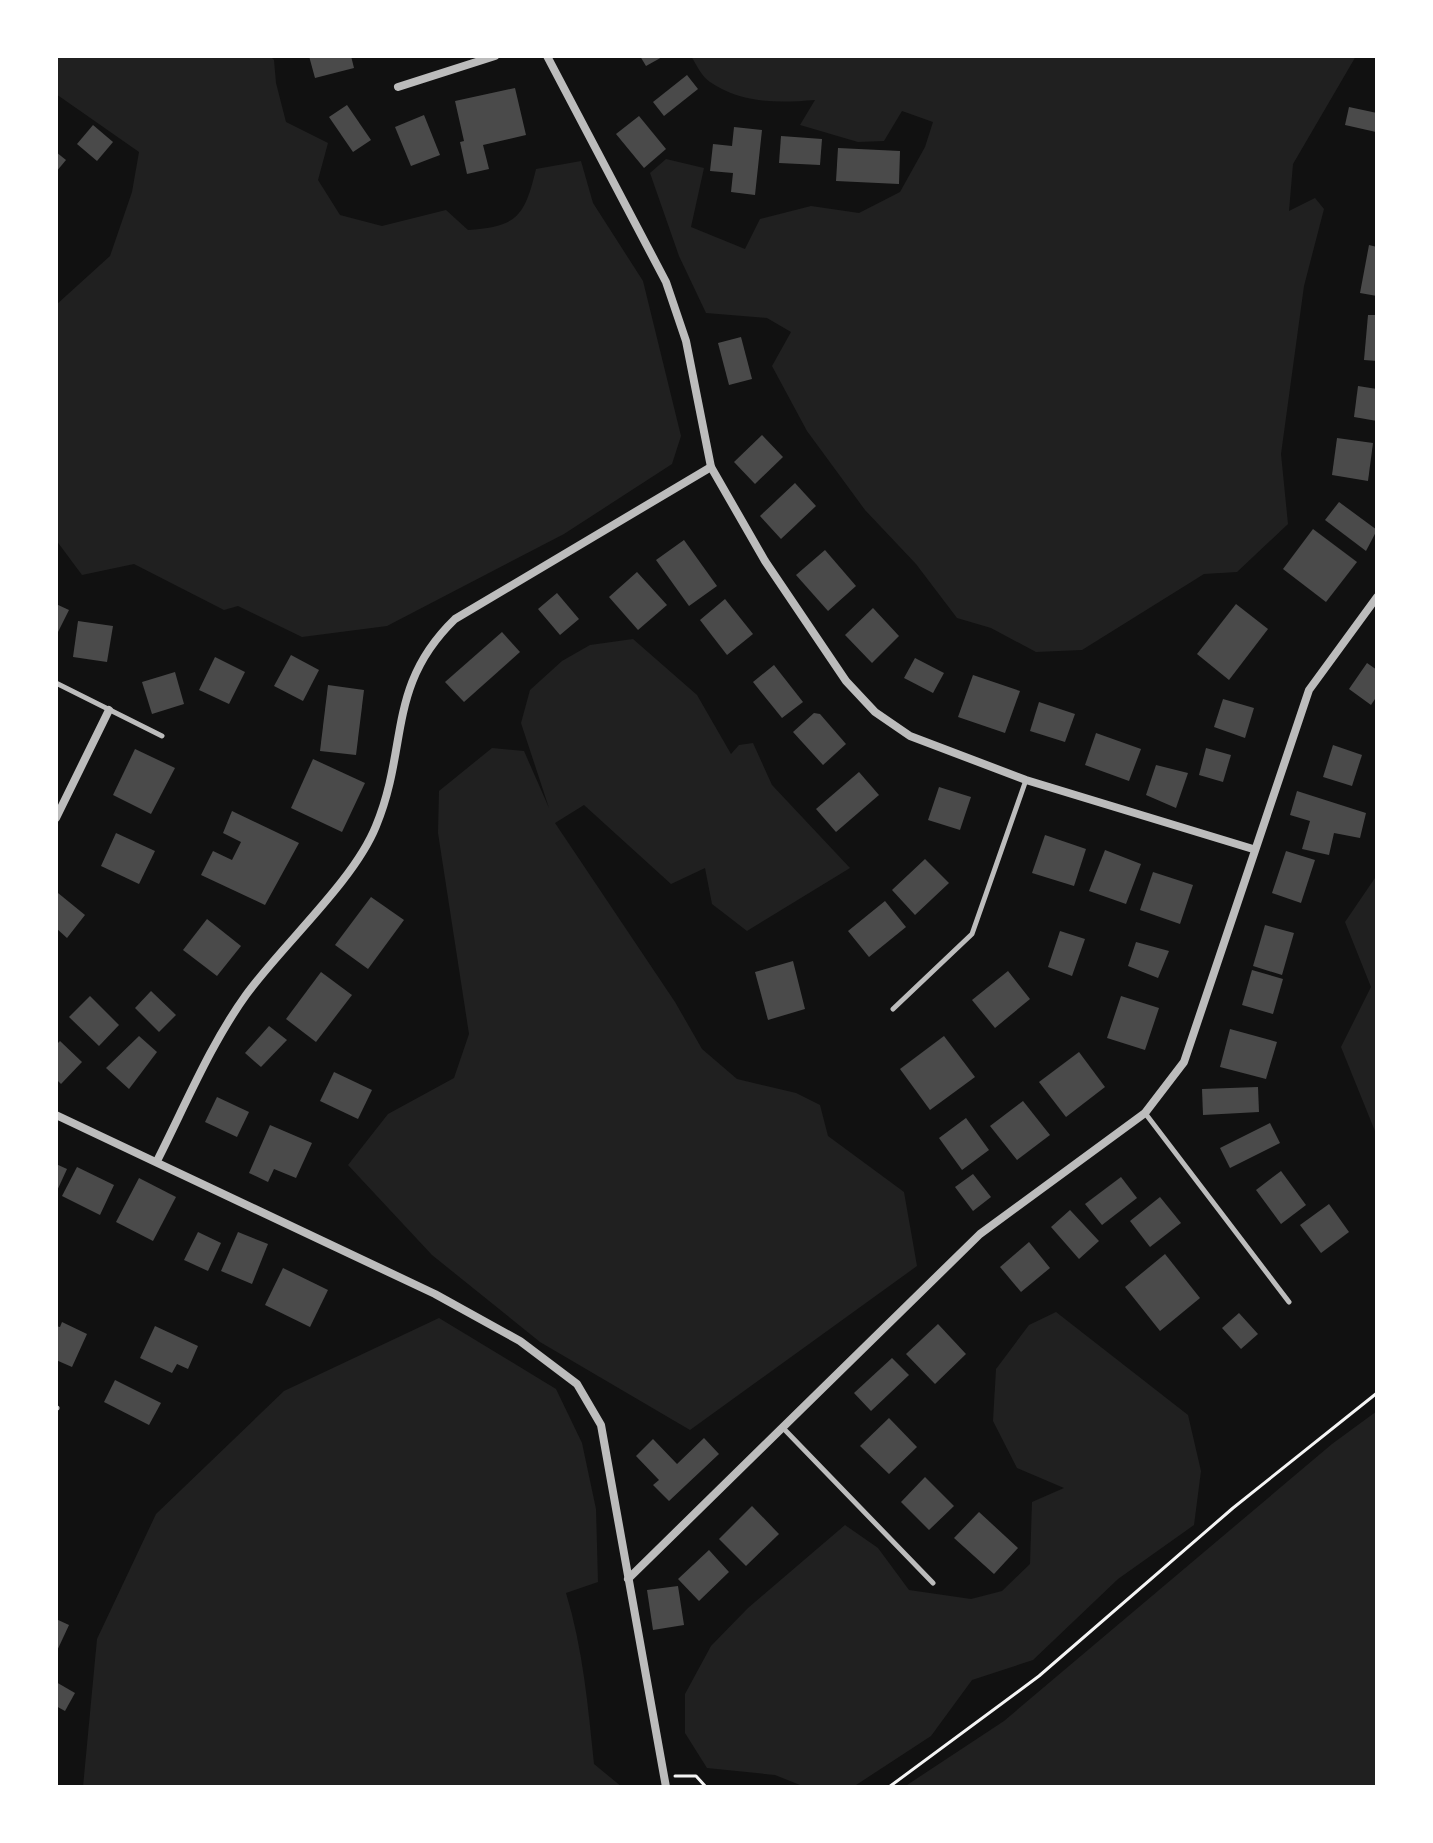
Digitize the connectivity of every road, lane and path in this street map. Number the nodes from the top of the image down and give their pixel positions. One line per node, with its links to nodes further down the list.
1 (495, 56): 3 (street)
2 (547, 56): 4 (street)
3 (398, 87)
4 (711, 467): 9 (street); 15 (street)
5 (1377, 597): 11 (street)
6 (56, 683): 7 (lane)
7 (109, 710): 8 (lane); 10 (street)
8 (162, 736)
9 (1026, 780): 11 (street); 12 (lane)
10 (56, 818)
11 (1253, 849): 13 (street)
12 (893, 1009)
13 (1145, 1113): 16 (lane); 18 (street)
14 (56, 1115): 15 (street)
15 (157, 1161): 19 (street)
16 (1289, 1302)
17 (1377, 1393): 24 (path)
18 (784, 1429): 19 (street); 20 (lane)
19 (628, 1579): 21 (street)
20 (933, 1583)
21 (662, 1776): 22 (street); 23 (path)
22 (666, 1787)
23 (706, 1787)
24 (889, 1787)

